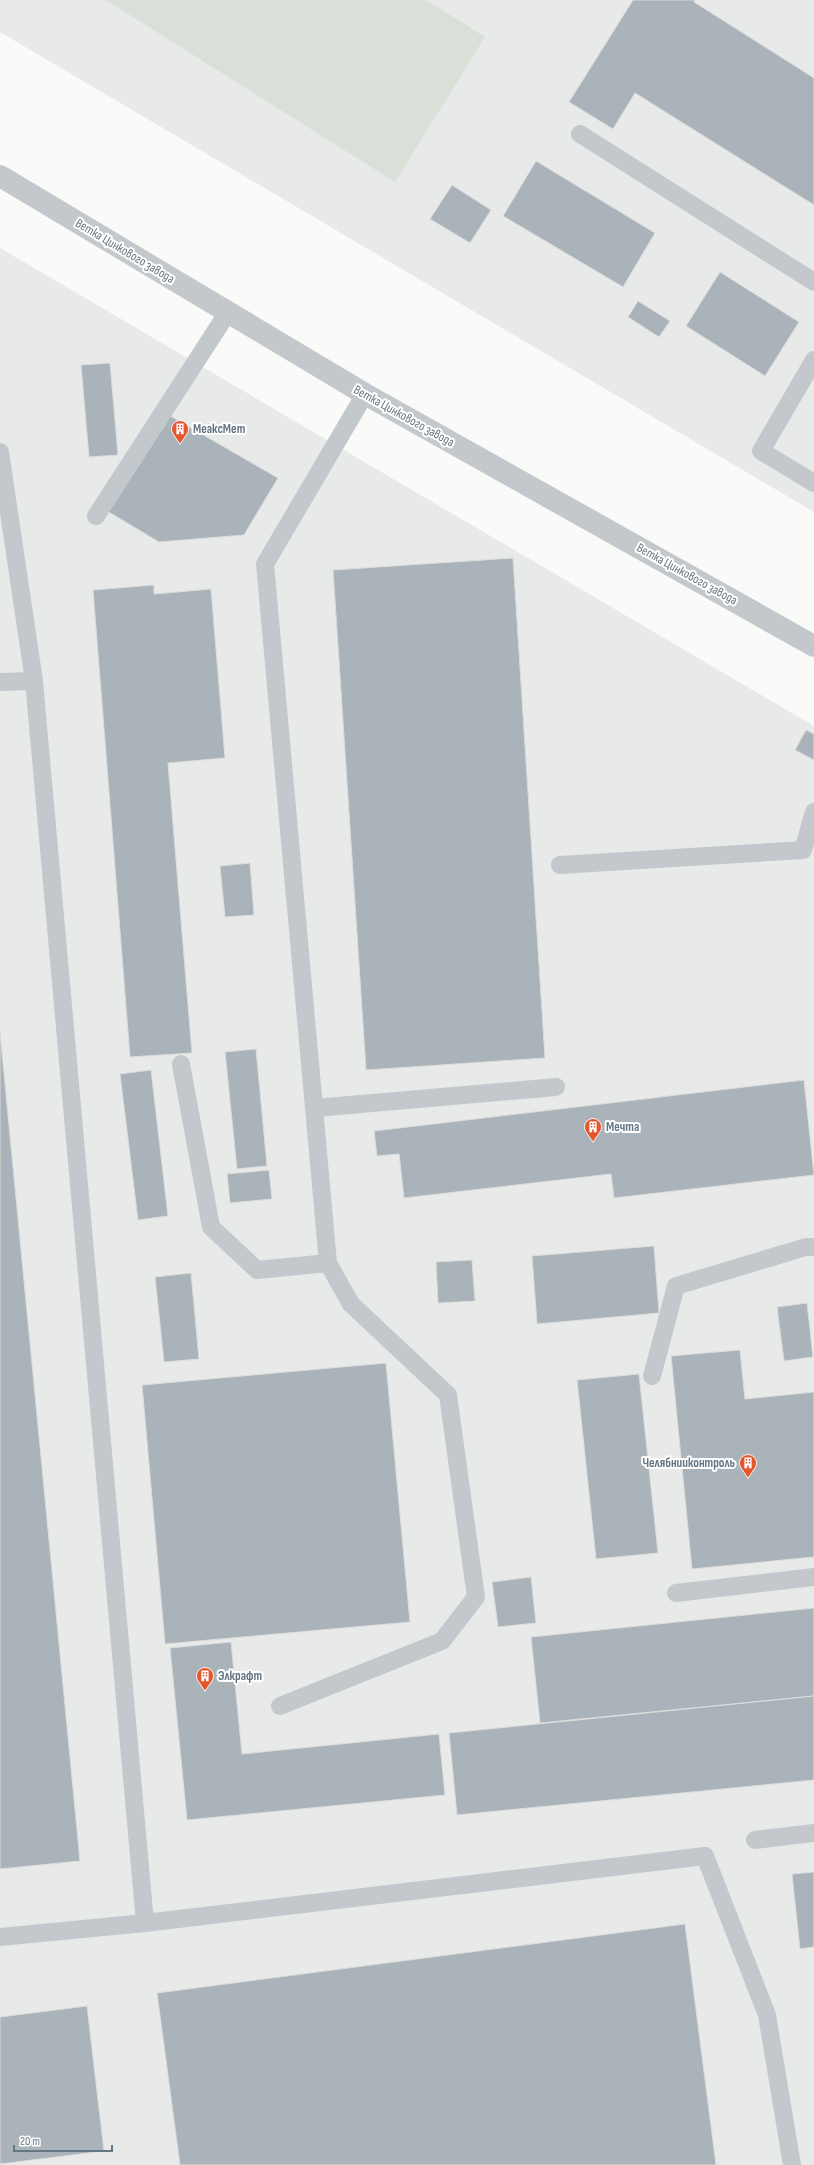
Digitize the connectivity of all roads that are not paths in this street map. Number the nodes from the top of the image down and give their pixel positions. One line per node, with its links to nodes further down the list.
1 (580, 134): 3 (lane)
2 (0, 176): 4 (street, Ветка Цинкового завода)
3 (814, 282)
4 (228, 312): 6 (street, Ветка Цинкового завода); 9 (lane)
5 (814, 360): 8 (lane)
6 (364, 394): 10 (street, Ветка Цинкового завода); 17 (lane)
7 (0, 452): 11 (lane)
8 (814, 483)
9 (96, 516)
10 (814, 646)
11 (34, 681): 12 (lane); 26 (lane)
12 (0, 682)
13 (814, 812): 14 (lane)
14 (560, 865)
15 (181, 1064): 19 (lane)
16 (556, 1087): 17 (lane)
17 (315, 1108): 19 (lane)
18 (814, 1247): 20 (lane)
19 (328, 1263): 23 (lane)
20 (652, 1376)
21 (814, 1577): 22 (lane)
22 (676, 1593)
23 (280, 1706)
24 (814, 1833): 25 (lane)
25 (755, 1840)
26 (146, 1923): 27 (lane); 28 (lane)
27 (0, 1937)
28 (792, 2165)

